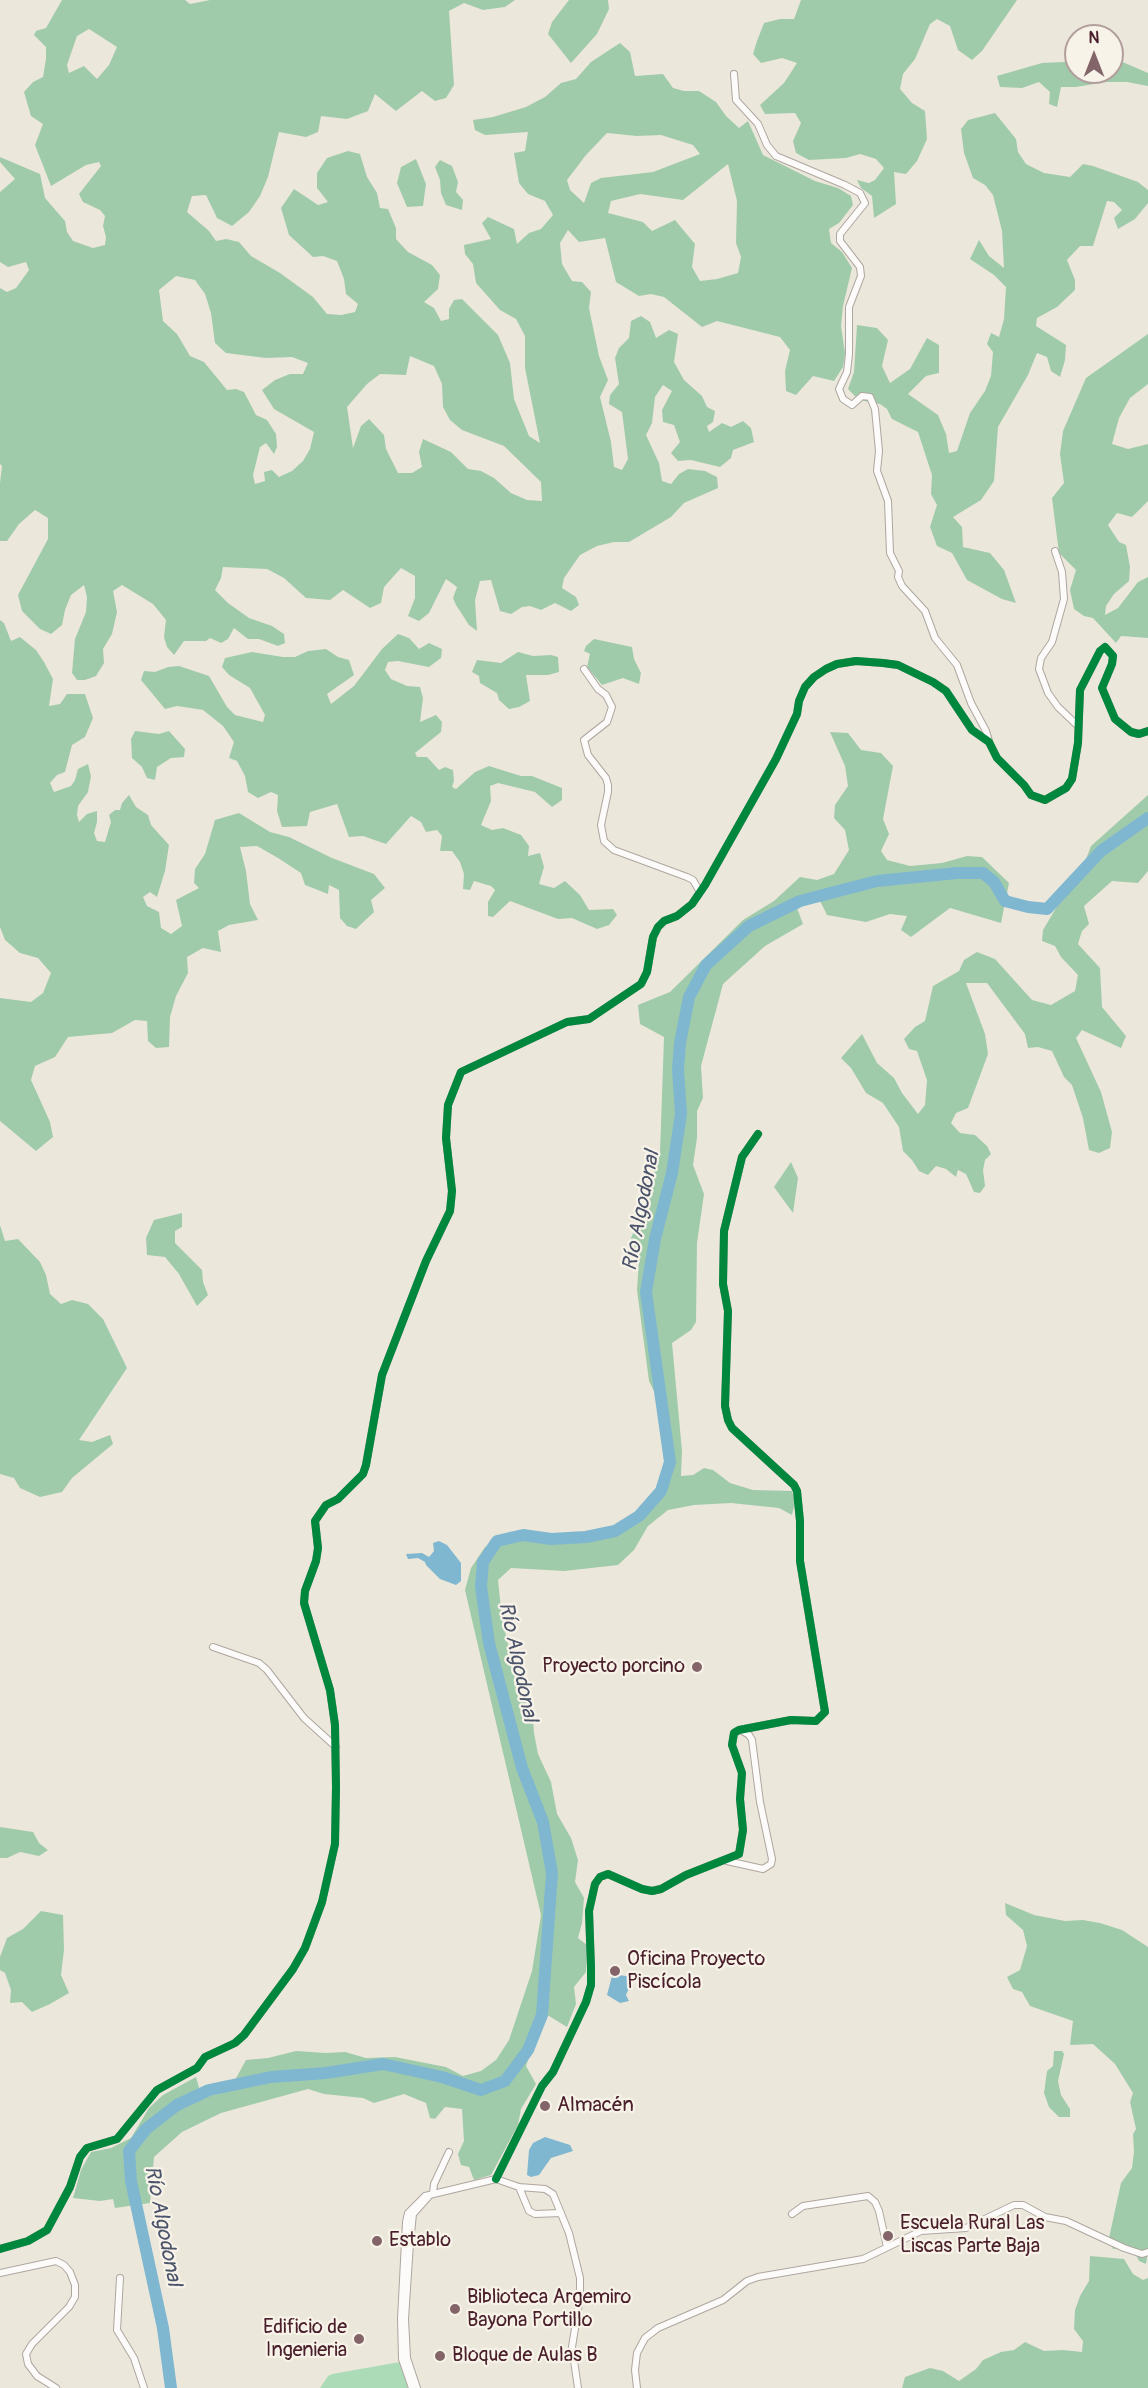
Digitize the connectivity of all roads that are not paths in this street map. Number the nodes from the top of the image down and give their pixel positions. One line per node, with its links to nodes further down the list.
1 (734, 74): 6 (street)
2 (1055, 551): 4 (street)
3 (584, 669): 7 (street)
4 (1078, 726): 5 (street); 6 (street)
5 (1148, 731)
6 (989, 742): 7 (street)
7 (700, 892): 11 (street)
8 (758, 1134): 10 (street)
9 (213, 1647): 11 (street)
10 (739, 1730): 12 (street); 12 (street)
11 (336, 1747): 20 (street)
12 (726, 1861): 14 (street)
13 (449, 2152): 16 (street)
14 (496, 2179): 15 (street); 16 (street)
15 (519, 2187): 17 (street); 17 (street)
16 (431, 2194): 24 (street)
17 (561, 2213): 29 (street)
18 (792, 2214): 19 (street)
19 (887, 2247): 21 (street); 30 (street)
20 (0, 2249)
21 (1148, 2252)
22 (0, 2273): 25 (street)
23 (120, 2278): 26 (street)
24 (404, 2337): 27 (street); 28 (street)
25 (56, 2388)
26 (144, 2388)
27 (412, 2388)
28 (417, 2388)
29 (578, 2388)
30 (637, 2388)

